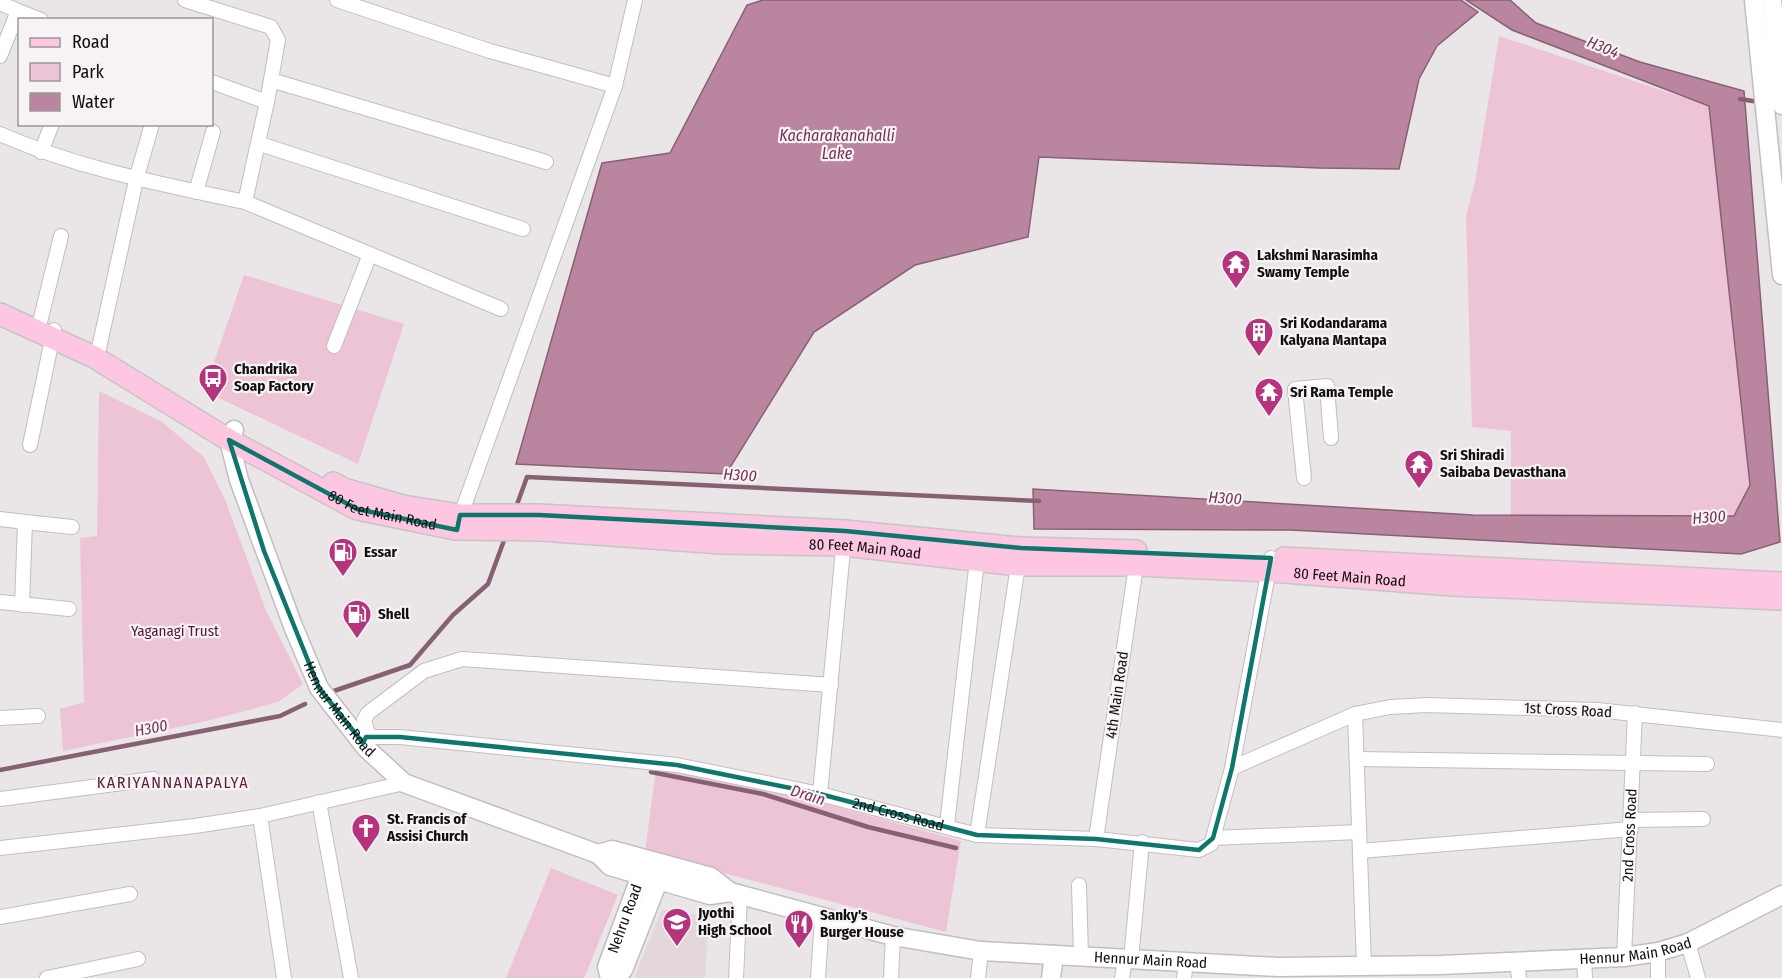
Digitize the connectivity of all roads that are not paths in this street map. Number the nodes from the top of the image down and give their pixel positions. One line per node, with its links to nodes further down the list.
1 (185, 0): 12 (street)
2 (336, 0): 14 (street)
3 (634, 0): 14 (street)
4 (1754, 0): 9 (main road)
5 (1772, 0): 10 (main road)
6 (0, 3): 7 (street)
7 (18, 11): 8 (street); 11 (street)
8 (36, 18)
9 (1758, 42): 10 (main road); 16 (main road)
10 (1780, 45): 16 (main road)
11 (0, 56)
12 (272, 80): 15 (street); 23 (street)
13 (213, 82): 15 (street)
14 (615, 86): 43 (street)
15 (267, 102): 21 (street)
16 (1770, 104): 30 (main road)
17 (51, 126): 22 (street)
18 (151, 126): 24 (street)
19 (213, 132): 25 (street)
20 (0, 134): 22 (street)
21 (260, 144): 26 (street); 27 (street)
22 (42, 152): 24 (street)
23 (546, 162)
24 (136, 180): 25 (street); 36 (street)
25 (196, 192): 26 (street)
26 (245, 202): 29 (street)
27 (523, 229)
28 (61, 236): 34 (street)
29 (370, 254): 32 (street); 35 (street)
30 (1782, 275)
31 (0, 304): 34 (main road, 80 Feet Main Road)
32 (501, 309)
33 (0, 314): 34 (main road, 80 Feet Main Road)
34 (49, 328): 36 (main road, 80 Feet Main Road); 39 (street)
35 (334, 346)
36 (96, 352): 37 (main road, 80 Feet Main Road)
37 (231, 435): 43 (main road, 80 Feet Main Road); 61 (main road, Hennur Main Road)
38 (1331, 438): 40 (street)
39 (30, 445)
40 (1304, 478)
41 (0, 519): 42 (street)
42 (25, 522): 44 (street); 53 (street)
43 (458, 522): 45 (main road, 80 Feet Main Road)
44 (72, 527)
45 (844, 538): 46 (main road, 80 Feet Main Road); 48 (main road, 80 Feet Main Road); 55 (street)
46 (1019, 556): 47 (main road, 80 Feet Main Road); 48 (main road, 80 Feet Main Road); 76 (street)
47 (1137, 558): 49 (main road, 80 Feet Main Road); 78 (street, 4th Main Road)
48 (977, 560): 73 (street)
49 (1270, 564): 50 (main road, 80 Feet Main Road); 51 (main road, 80 Feet Main Road); 65 (street)
50 (1782, 583)
51 (1782, 599)
52 (0, 602): 53 (street)
53 (22, 605): 54 (street)
54 (69, 609)
55 (831, 685): 61 (street); 68 (street)
56 (1635, 713): 57 (street, 1st Cross Road); 60 (street, 1st Cross Road); 63 (street, 2nd Cross Road)
57 (1355, 714): 62 (street); 65 (street, 1st Cross Road)
58 (38, 716): 59 (street)
59 (0, 718)
60 (1782, 730)
61 (365, 738): 67 (main road, Hennur Main Road); 68 (street, 2nd Cross Road)
62 (1358, 759): 63 (street); 75 (street)
63 (1632, 764): 64 (street); 74 (street, 2nd Cross Road)
64 (1707, 764)
65 (1232, 768): 77 (street)
66 (153, 779): 69 (street)
67 (404, 783): 70 (street); 82 (main road, Hennur Main Road)
68 (820, 794): 73 (street, 2nd Cross Road)
69 (0, 800)
70 (319, 802): 71 (street); 106 (street)
71 (260, 816): 80 (street); 105 (street)
72 (1703, 819): 74 (street)
73 (946, 825): 76 (street, 2nd Cross Road)
74 (1631, 825): 81 (street); 95 (street, 2nd Cross Road)
75 (1359, 832): 77 (street); 81 (street)
76 (977, 835): 78 (street, 2nd Cross Road)
77 (1213, 838): 79 (street, 2nd Cross Road)
78 (1096, 839): 79 (street, 2nd Cross Road)
79 (1142, 842): 97 (street)
80 (0, 848)
81 (1360, 851): 99 (street)
82 (653, 870): 84 (main road, Hennur Main Road); 107 (main road, Nehru Road); 108 (main road, Nehru Road)
83 (1079, 885): 94 (street)
84 (735, 893): 88 (main road, Hennur Main Road); 109 (street)
85 (129, 894): 87 (street)
86 (1782, 895): 90 (main road, Hennur Main Road)
87 (0, 917)
88 (822, 918): 89 (main road, Hennur Main Road); 110 (street)
89 (893, 936): 91 (main road, Hennur Main Road); 111 (street)
90 (1688, 943): 92 (main road, Hennur Main Road); 117 (street)
91 (981, 951): 93 (main road, Hennur Main Road); 112 (street)
92 (1659, 952): 95 (main road, Hennur Main Road); 116 (street)
93 (1054, 955): 94 (main road, Hennur Main Road); 113 (main road)
94 (1081, 956): 97 (main road, Hennur Main Road)
95 (1624, 957): 98 (main road, Hennur Main Road)
96 (138, 959): 104 (street)
97 (1128, 959): 100 (main road, Hennur Main Road); 114 (street)
98 (1584, 959): 101 (main road, Hennur Main Road); 115 (street)
99 (1364, 966): 101 (main road, Hennur Main Road); 103 (main road, Hennur Main Road)
100 (1185, 970): 102 (main road, Hennur Main Road)
101 (1518, 970)
102 (1278, 973): 103 (main road, Hennur Main Road)
103 (1340, 973)
104 (46, 978)
105 (284, 978)
106 (351, 978)
107 (610, 978)
108 (615, 978)
109 (736, 978)
110 (818, 978)
111 (891, 978)
112 (978, 978)
113 (1051, 978)
114 (1122, 978)
115 (1585, 978)
116 (1658, 978)
117 (1698, 978)

